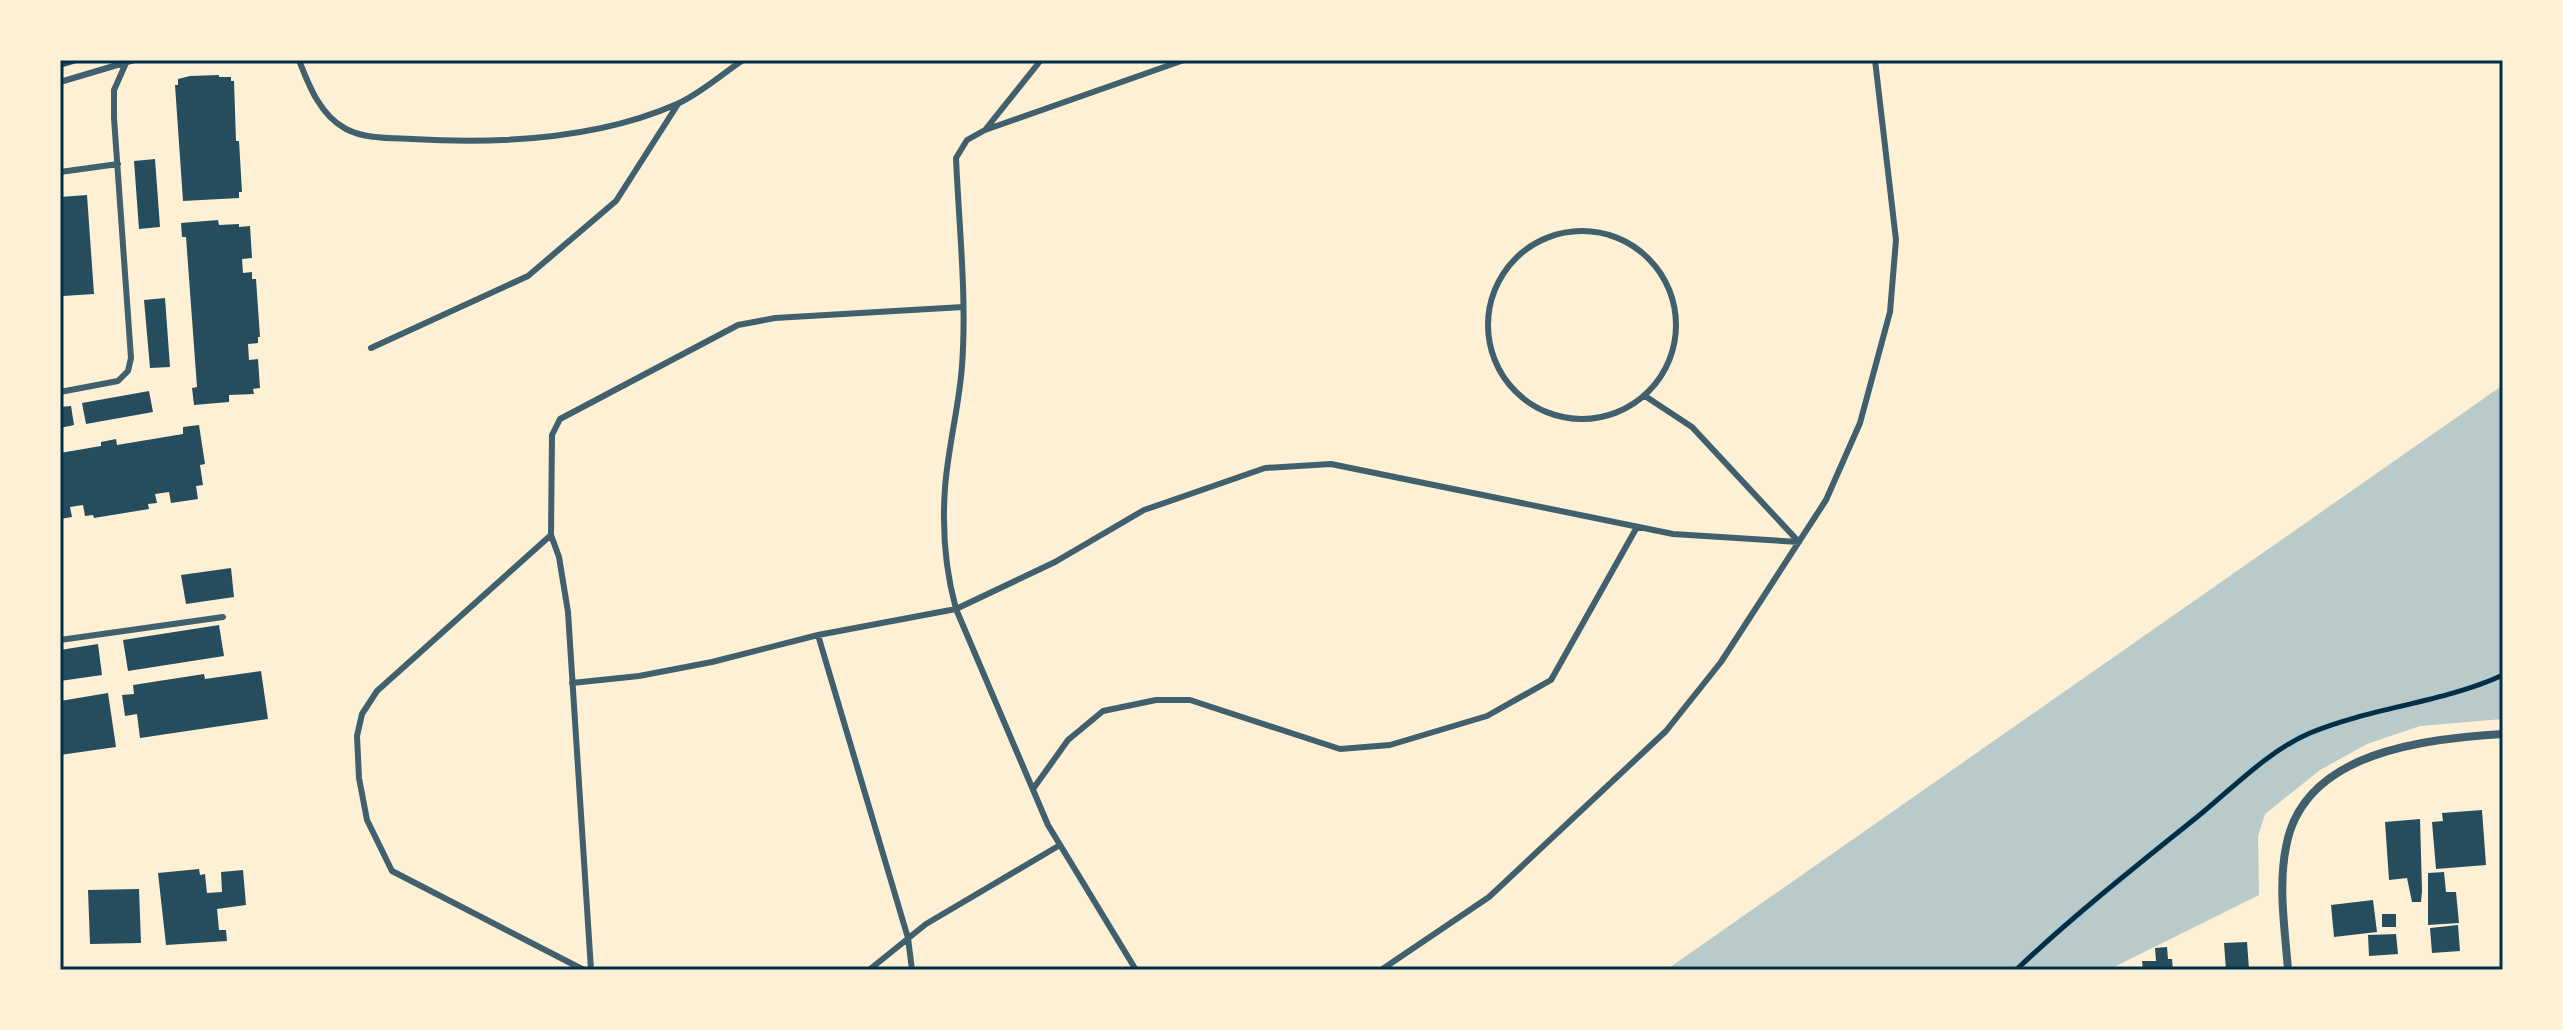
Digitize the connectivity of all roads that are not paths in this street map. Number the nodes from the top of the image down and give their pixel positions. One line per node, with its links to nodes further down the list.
1 (134, 60): 7 (lane)
2 (299, 60): 9 (lane)
3 (743, 60): 9 (lane)
4 (1041, 60): 10 (lane)
5 (1184, 60): 10 (lane)
6 (1875, 60): 20 (lane)
7 (126, 63): 8 (lane); 11 (lane)
8 (60, 82)
9 (678, 104): 14 (lane)
10 (985, 130): 13 (lane)
11 (118, 164): 12 (lane); 16 (lane)
12 (60, 172)
13 (963, 307): 19 (lane); 21 (lane)
14 (371, 348)
15 (60, 385): 16 (lane)
16 (60, 392)
17 (1645, 396): 17 (lane); 20 (lane)
18 (1637, 527): 20 (lane); 21 (lane); 27 (lane)
19 (551, 535): 25 (lane); 30 (lane)
20 (1799, 542): 35 (lane)
21 (956, 609): 23 (lane); 27 (lane)
22 (223, 617): 24 (lane)
23 (818, 635): 25 (lane); 29 (lane)
24 (60, 640)
25 (572, 683): 31 (lane)
26 (2503, 734): 36 (street)
27 (1033, 789): 28 (lane)
28 (1060, 845): 29 (lane); 34 (lane)
29 (908, 938): 32 (lane); 33 (lane)
30 (584, 970)
31 (591, 970)
32 (869, 970)
33 (912, 970)
34 (1136, 970)
35 (1381, 970)
36 (2288, 970)

